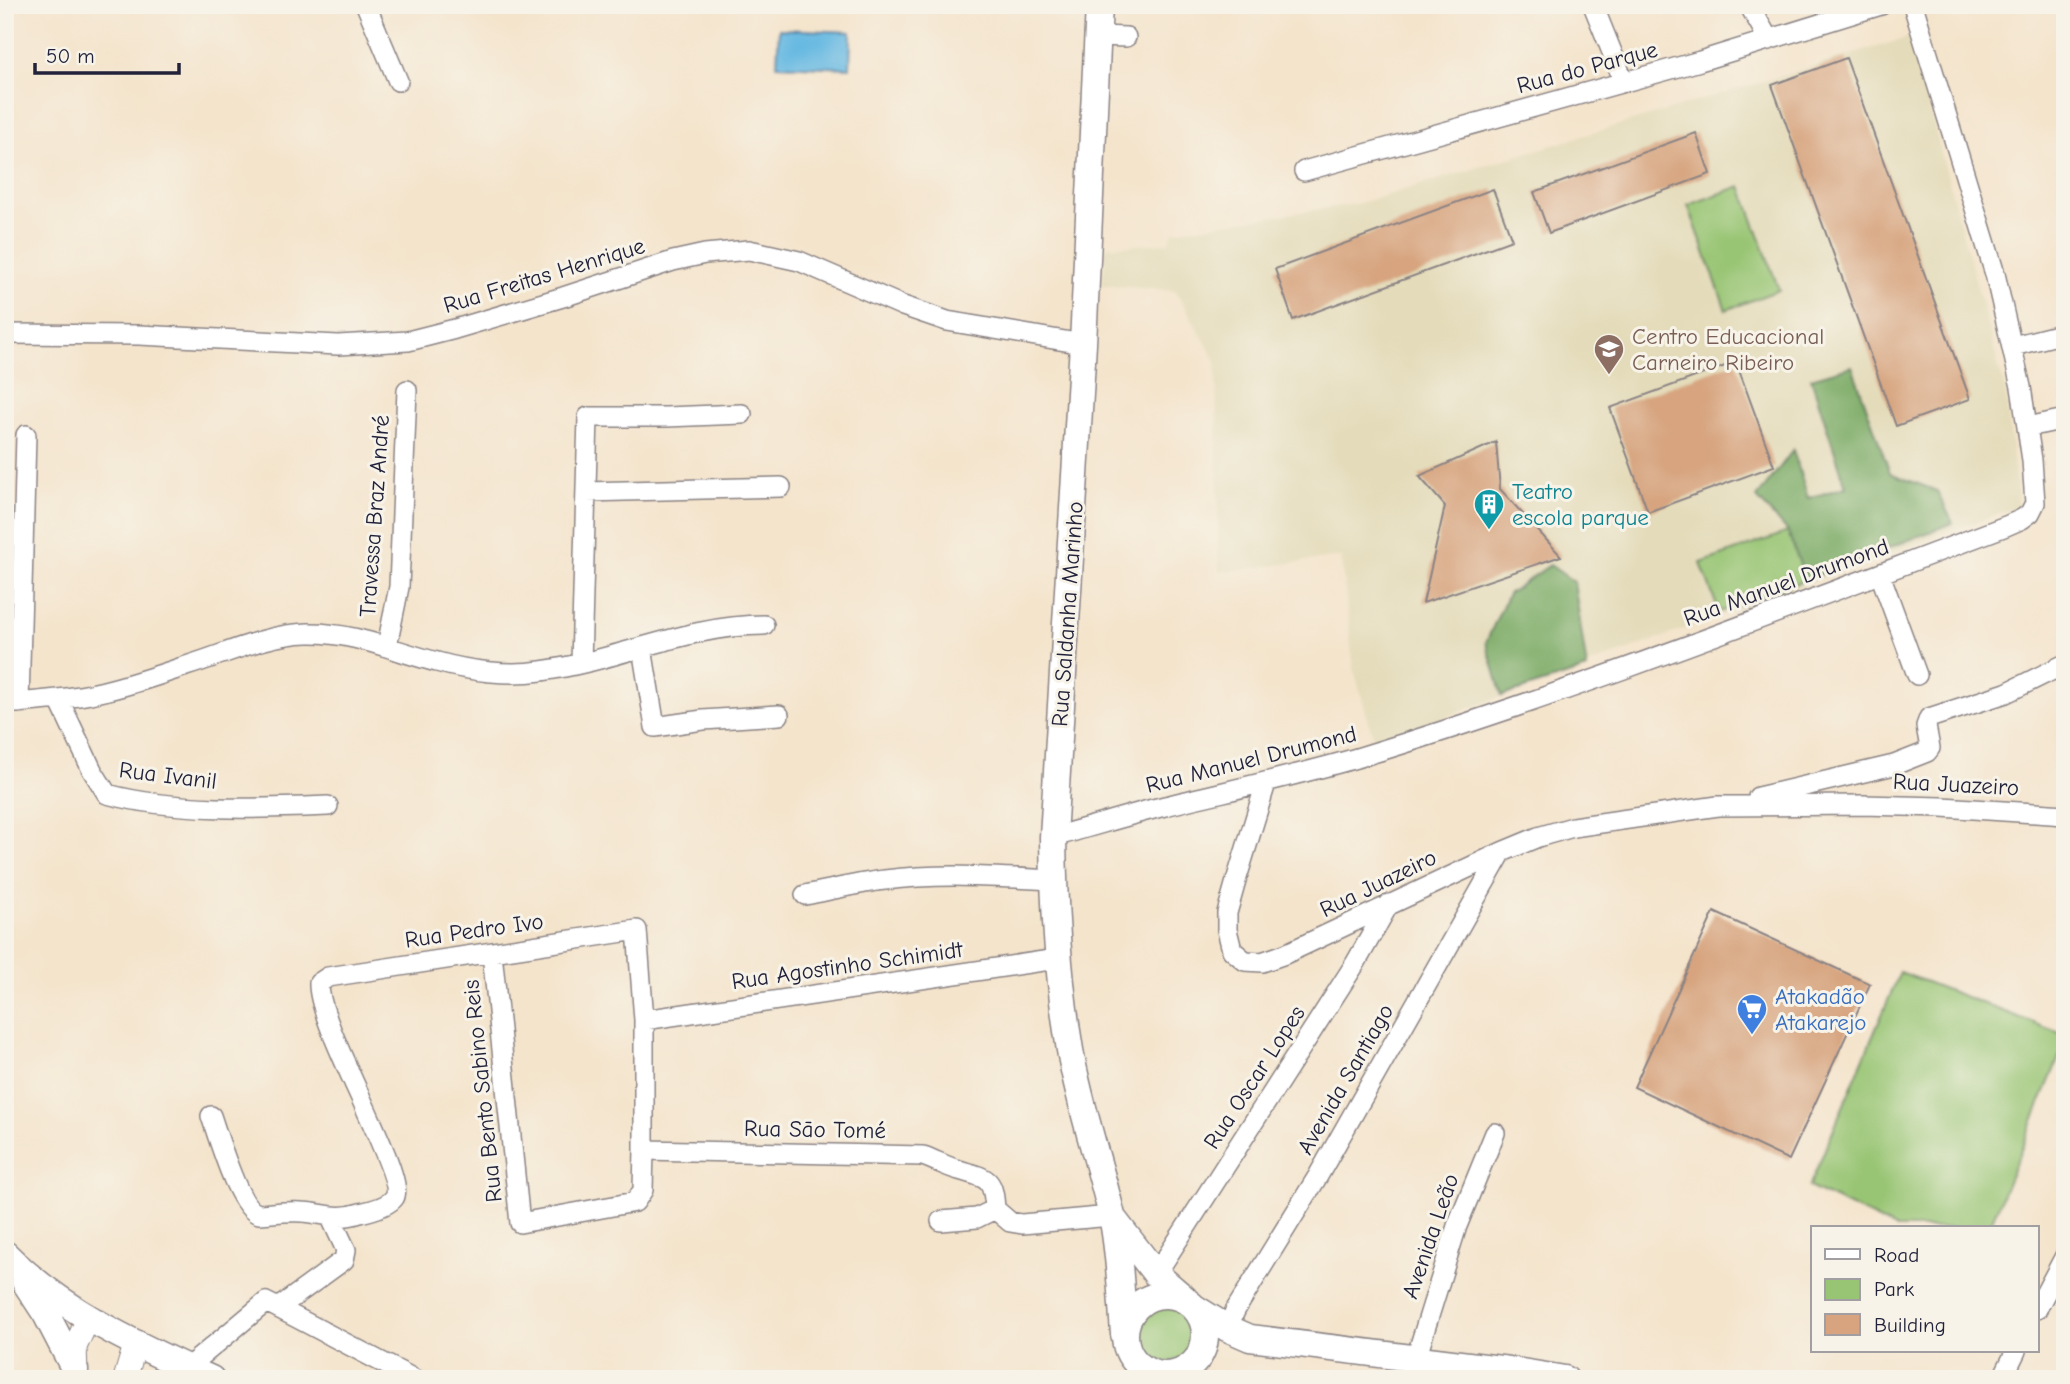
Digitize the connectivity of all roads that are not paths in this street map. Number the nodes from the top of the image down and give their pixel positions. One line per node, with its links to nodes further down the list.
1 (366, 5): 10 (street)
2 (1099, 5): 7 (main road, Rua Saldanha Marinho)
3 (1593, 5): 11 (street)
4 (1749, 5): 9 (street)
5 (1881, 5): 9 (street, Rua do Parque)
6 (1913, 5): 16 (street, Rua Manuel Drumond)
7 (1098, 36): 8 (street); 15 (main road, Rua Saldanha Marinho)
8 (1126, 37)
9 (1769, 40): 11 (street, Rua do Parque)
10 (398, 81)
11 (1624, 82): 12 (street, Rua do Parque)
12 (1304, 171)
13 (2065, 333): 16 (street)
14 (5, 334): 15 (street, Rua Freitas Henrique)
15 (1083, 344): 38 (main road, Rua Saldanha Marinho)
16 (2013, 346): 20 (street, Rua Manuel Drumond)
17 (407, 390): 26 (street, Travessa Braz André)
18 (742, 414): 23 (street)
19 (2065, 419): 20 (street)
20 (2028, 427): 24 (street, Rua Manuel Drumond)
21 (26, 435): 32 (street)
22 (781, 487): 23 (street)
23 (586, 492): 28 (street)
24 (1880, 574): 30 (street); 34 (street, Rua Manuel Drumond)
25 (764, 625): 27 (street)
26 (387, 646): 28 (street); 31 (street)
27 (642, 648): 28 (street); 33 (street)
28 (581, 663)
29 (2065, 664): 36 (street, Rua Juazeiro)
30 (1917, 675)
31 (59, 700): 32 (street); 35 (street, Rua Ivanil)
32 (12, 703)
33 (779, 715)
34 (1266, 783): 38 (street, Rua Manuel Drumond); 42 (street, Rua Juazeiro)
35 (328, 806)
36 (1718, 807): 37 (street, Rua Juazeiro); 39 (street, Rua Juazeiro)
37 (2065, 815)
38 (1053, 837): 40 (main road, Rua Saldanha Marinho)
39 (1502, 852): 42 (street, Rua Juazeiro); 60 (street, Avenida Santiago)
40 (1054, 880): 41 (street); 44 (main road, Rua Saldanha Marinho)
41 (805, 895)
42 (1389, 904): 55 (street, Rua Oscar Lopes)
43 (492, 953): 45 (street, Rua Pedro Ivo); 48 (street, Rua Bento Sabino Reis); 51 (street, Rua Pedro Ivo)
44 (1057, 959): 45 (street, Rua Agostinho Schimidt); 50 (main road, Rua Saldanha Marinho)
45 (644, 1020): 48 (street)
46 (211, 1116): 51 (street)
47 (1495, 1133): 64 (street, Avenida Leão)
48 (644, 1150): 49 (street, Rua Sāo Tomé)
49 (995, 1209): 50 (street); 52 (street)
50 (1100, 1217): 55 (main road, Rua Saldanha Marinho); 61 (main road, Rua Saldanha Marinho)
51 (331, 1218): 58 (street)
52 (942, 1221)
53 (7, 1256): 59 (main road); 66 (main road)
54 (2065, 1256): 57 (street)
55 (1156, 1274): 56 (main road, Rua Saldanha Marinho)
56 (1191, 1305): 60 (main road); 61 (main road); 67 (main road)
57 (2038, 1307)
58 (278, 1308): 65 (street); 69 (street)
59 (88, 1319): 62 (main road); 66 (street)
60 (1238, 1333): 64 (main road); 67 (main road)
61 (1125, 1339): 67 (main road); 70 (main road, Rua Saldanha Marinho)
62 (136, 1342): 65 (main road); 68 (street)
63 (2016, 1352): 72 (street)
64 (1416, 1358): 71 (main road)
65 (199, 1373)
66 (76, 1374)
67 (1177, 1374)
68 (125, 1379)
69 (414, 1379)
70 (1129, 1379)
71 (1565, 1379)
72 (2002, 1379)

